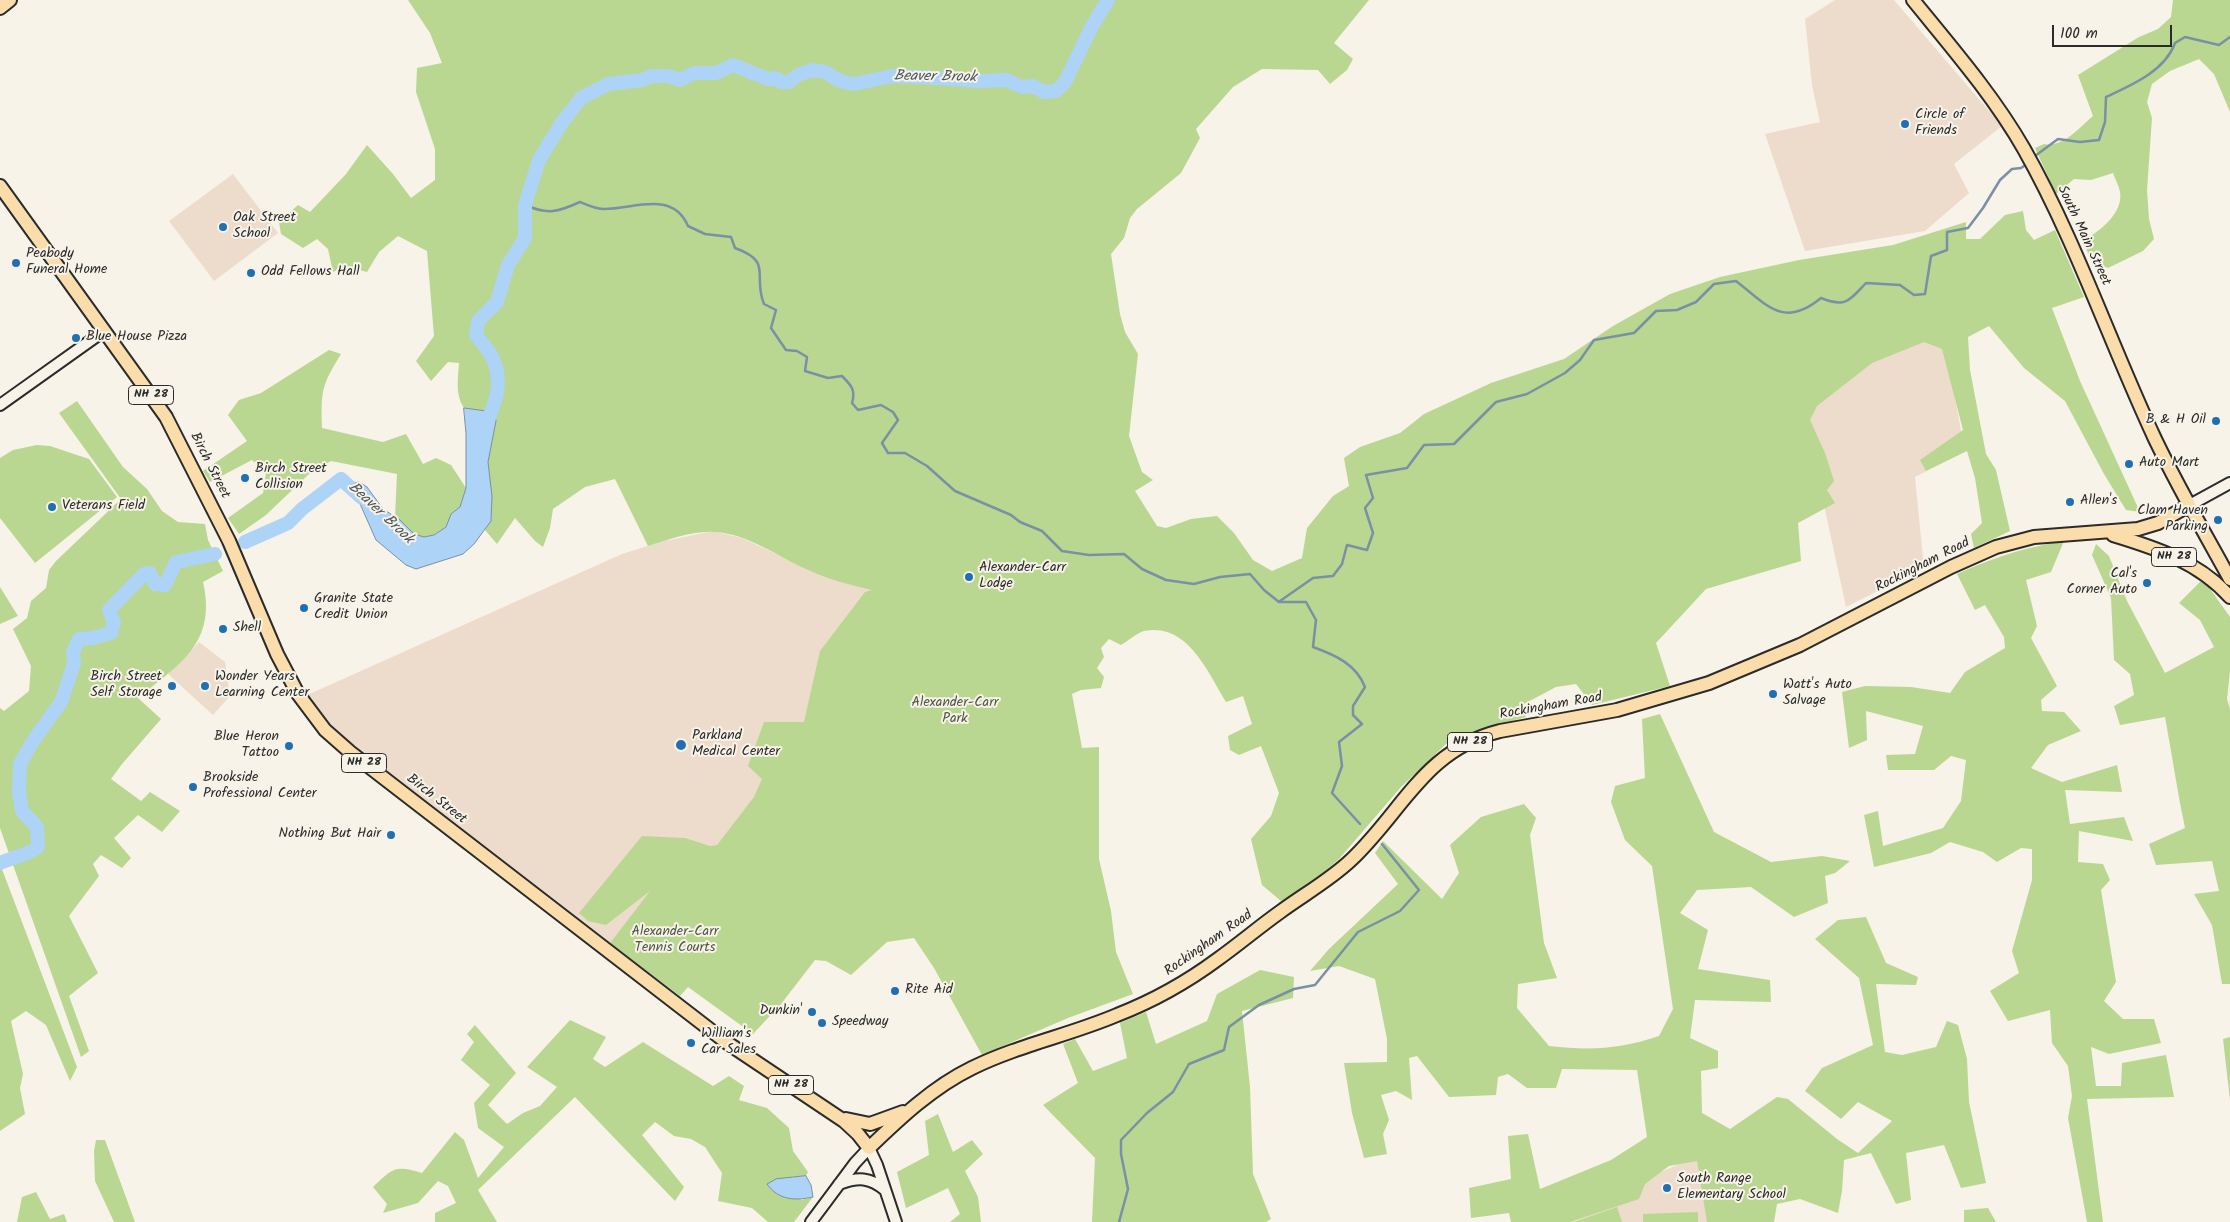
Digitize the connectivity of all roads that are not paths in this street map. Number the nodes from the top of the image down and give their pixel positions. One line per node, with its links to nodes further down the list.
1 (10, 0): 3 (main road)
2 (1913, 0): 8 (main road, South Main Street)
3 (0, 8)
4 (0, 186): 5 (main road, Birch Street / NH 28)
5 (104, 331): 6 (street); 13 (main road, Birch Street / NH 28)
6 (0, 405)
7 (2230, 483): 8 (street)
8 (2188, 506): 9 (main road, Rockingham Road / NH 28); 10 (main road, NH 28)
9 (2108, 533): 11 (main road, NH 28); 12 (main road, Rockingham Road / NH 28)
10 (2230, 579)
11 (2230, 597)
12 (912, 1109): 13 (main road, NH 28); 14 (main road, Rockingham Road / NH 28)
13 (838, 1116): 14 (main road, Birch Street / NH 28)
14 (869, 1148): 15 (street); 16 (street)
15 (838, 1185): 16 (street); 17 (street)
16 (885, 1190): 18 (street)
17 (811, 1222)
18 (896, 1222)

